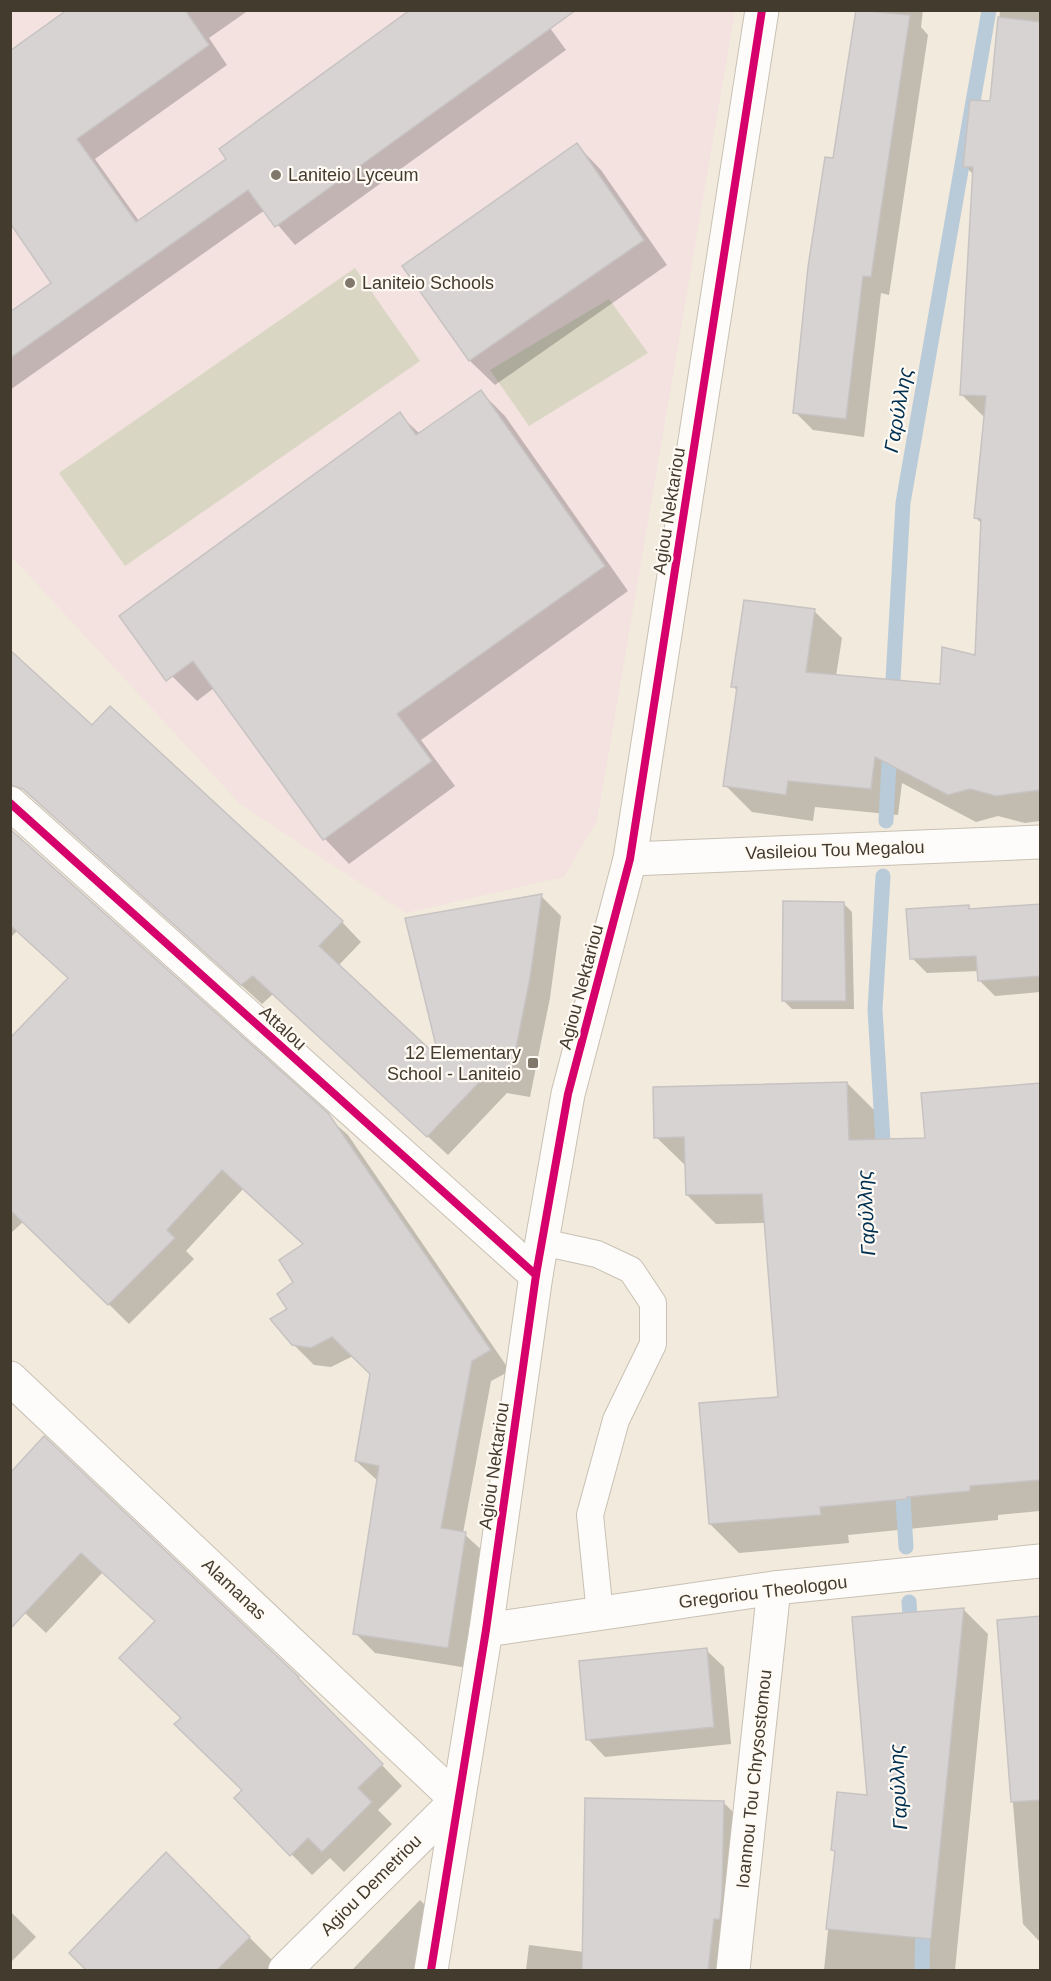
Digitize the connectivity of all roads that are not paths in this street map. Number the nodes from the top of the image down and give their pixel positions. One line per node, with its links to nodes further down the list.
1 (762, 10): 4 (street, Agiou Nektariou)
2 (10, 803): 6 (street, Attalou)
3 (1041, 842): 4 (street, Vasileiou Tou Megalou)
4 (630, 859): 5 (street, Agiou Nektariou)
5 (542, 1242): 6 (street, Agiou Nektariou); 10 (lane)
6 (536, 1275): 11 (street, Agiou Nektariou)
7 (12, 1384): 12 (street, Alamanas)
8 (1041, 1562): 9 (street, Gregoriou Theologou)
9 (774, 1588): 10 (street, Gregoriou Theologou); 15 (street, Ioannou Tou Chrysostomou)
10 (600, 1614): 11 (street, Gregoriou Theologou)
11 (486, 1630): 12 (street, Agiou Nektariou)
12 (457, 1800): 13 (street, Agiou Demetriou); 14 (street, Agiou Nektariou)
13 (285, 1971)
14 (431, 1971)
15 (733, 1971)

